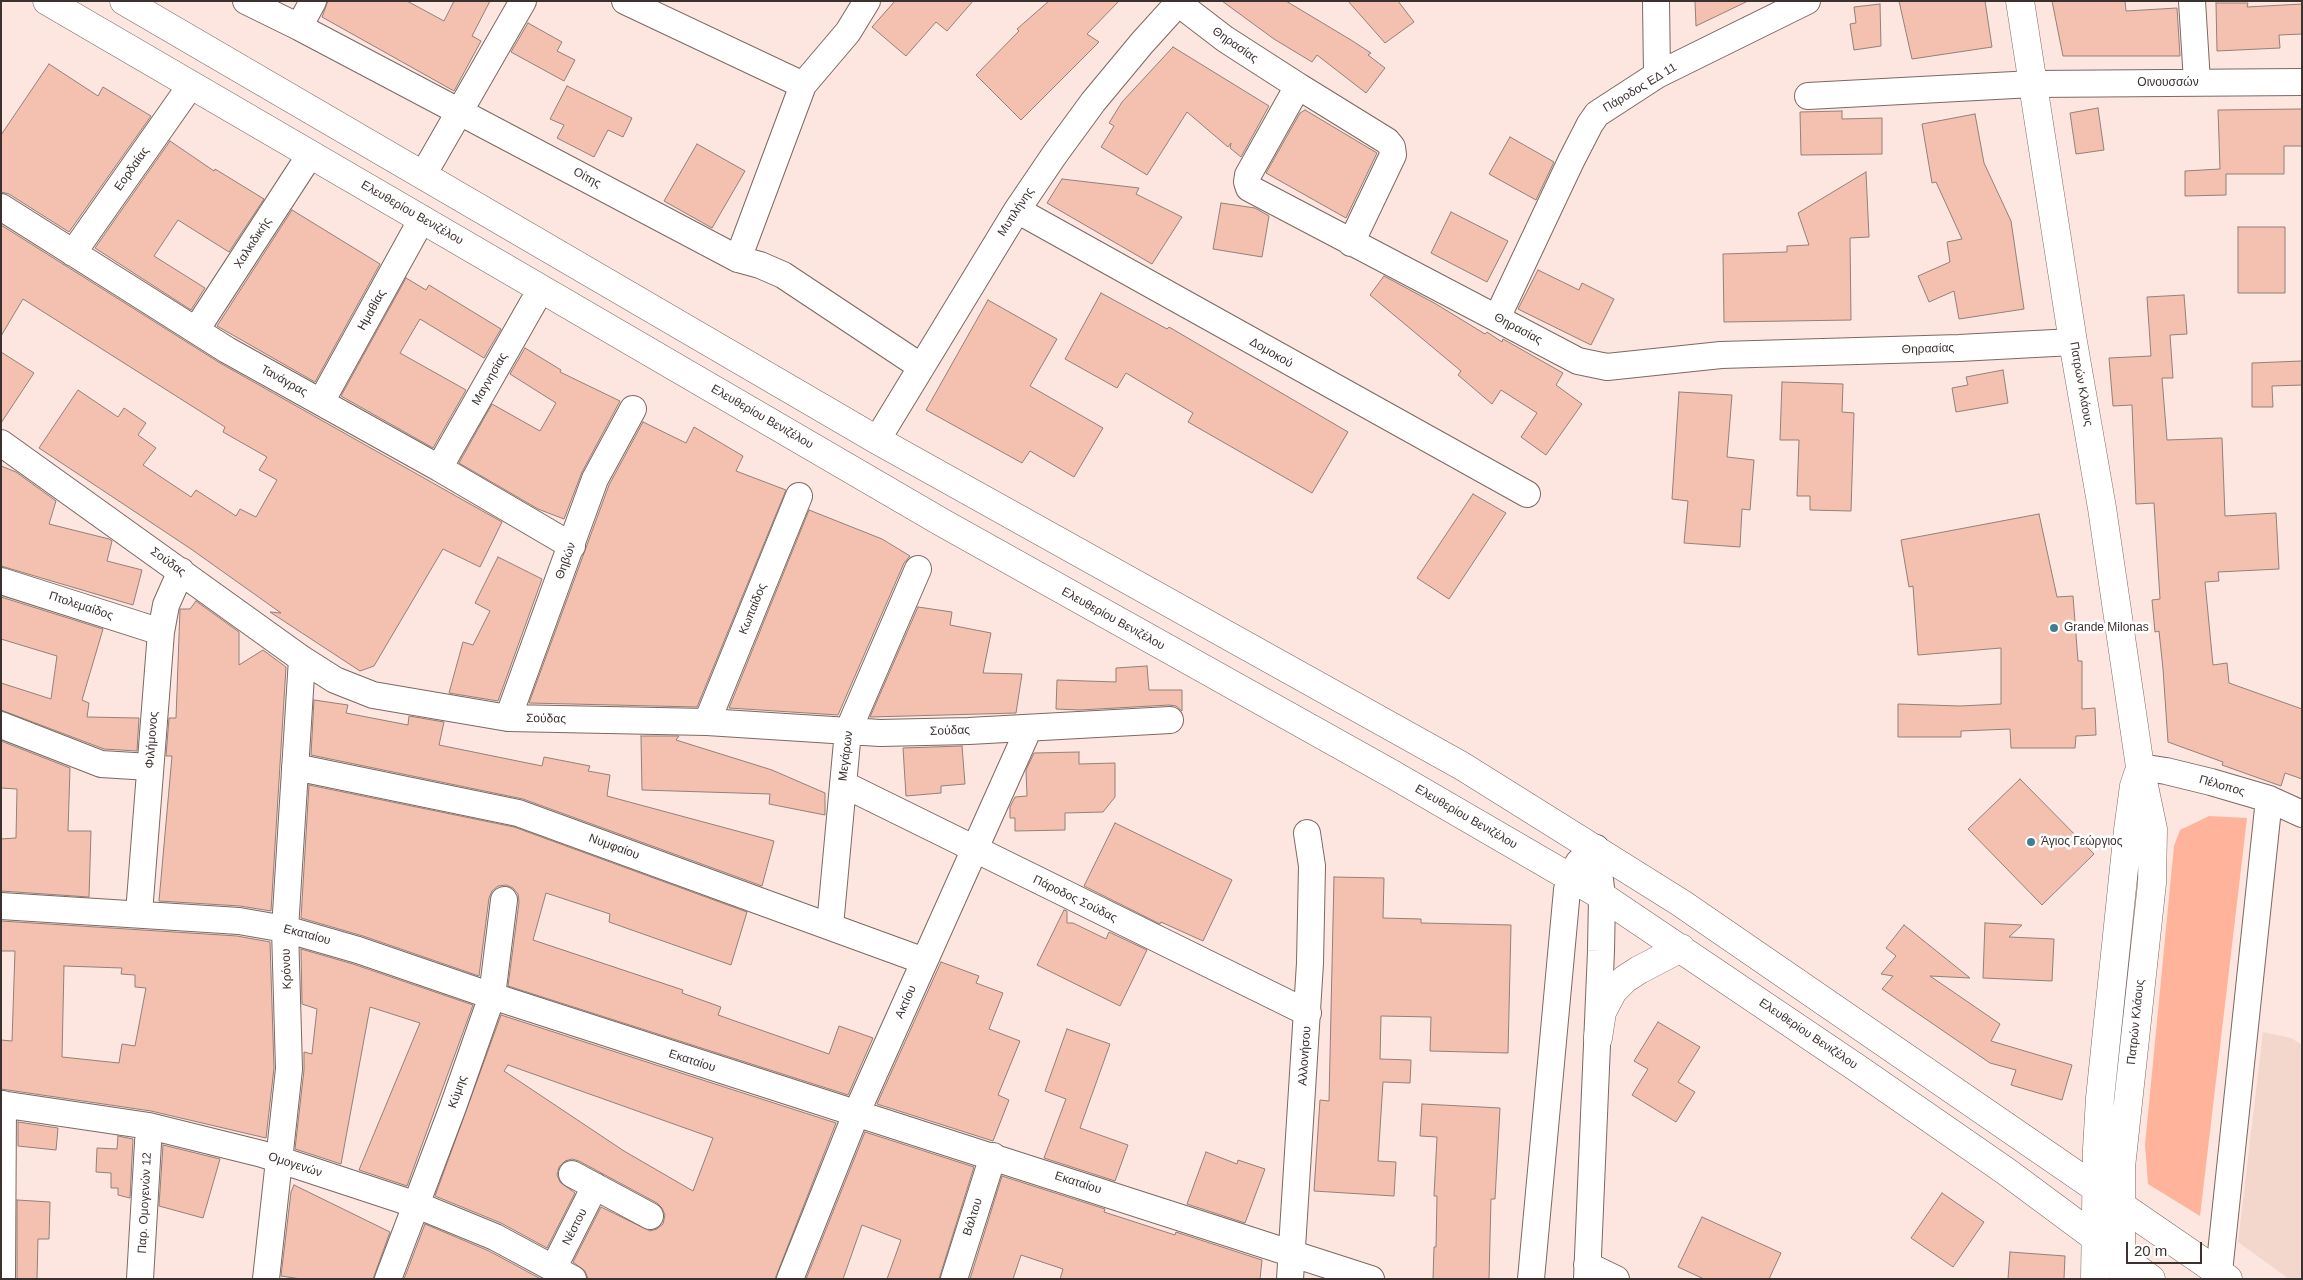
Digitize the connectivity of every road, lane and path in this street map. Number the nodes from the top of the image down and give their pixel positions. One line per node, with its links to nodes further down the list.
1 (47, 1): 18 (main road, Ελευθερίου Βενιζέλου)
2 (124, 1): 24 (main road)
3 (246, 1): 13 (street, Οίτης)
4 (312, 1): 13 (street)
5 (523, 1): 22 (street)
6 (625, 1): 19 (street)
7 (867, 1): 19 (street)
8 (1656, 1): 14 (street)
9 (1807, 1): 14 (street, Πάροδος ΕΔ 11)
10 (2020, 1): 17 (main road, Πατρών Κλάους)
11 (2192, 1): 15 (street)
12 (1179, 2): 20 (street, Θηρασίας); 26 (street, Μυτιλήνης)
13 (299, 27): 22 (street, Οίτης)
14 (1657, 75): 32 (street, Πάροδος ΕΔ 11)
15 (2198, 82): 16 (street, Οινουσσών); 17 (street, Οινουσσών)
16 (2302, 82)
17 (2033, 84): 21 (street, Οινουσσών); 34 (main road, Πατρών Κλάους)
18 (191, 85): 23 (main road, Ελευθερίου Βενιζέλου); 29 (street, Εορδαίας)
19 (803, 85): 30 (street)
20 (1298, 86): 28 (street); 28 (street, Θηρασίας)
21 (1808, 96)
22 (460, 111): 24 (street); 30 (street, Οίτης)
23 (310, 156): 27 (main road, Ελευθερίου Βενιζέλου); 33 (street, Χαλκιδικής)
24 (423, 175): 38 (main road)
25 (1, 207): 29 (street, Τανάγρας)
26 (1017, 210): 35 (street, Μυτιλήνης); 41 (street, Δομοκού)
27 (422, 219): 31 (main road, Ελευθερίου Βενιζέλου); 36 (street, Ημαθίας)
28 (1351, 243): 32 (street, Θηρασίας)
29 (73, 253): 33 (street, Τανάγρας)
30 (738, 259): 35 (street, Οίτης)
31 (541, 289): 40 (street, Μαγνησίας); 64 (main road, Ελευθερίου Βενιζέλου)
32 (1496, 318): 34 (street, Θηρασίας)
33 (196, 330): 36 (street, Τανάγρας)
34 (2073, 342): 57 (main road, Πατρών Κλάους)
35 (920, 366): 38 (street, Μυτιλήνης)
36 (321, 402): 40 (street, Τανάγρας)
37 (633, 409): 43 (street, Θηβών)
38 (877, 440): 62 (main road)
39 (1, 443): 45 (street, Σούδας)
40 (440, 468): 43 (street, Τανάγρας)
41 (1527, 494)
42 (799, 496): 51 (street, Κωπαίδος)
43 (572, 546): 49 (street, Θηβών)
44 (918, 569): 54 (street, Μεγάρων)
45 (182, 571): 47 (street, Φιλήμονος); 48 (street, Σούδας)
46 (1, 582): 47 (street, Πτολεμαίδος)
47 (161, 632): 55 (street, Φιλήμονος)
48 (302, 659): 49 (street, Σούδας); 56 (street, Κρόνου)
49 (508, 718): 51 (street, Σούδας)
50 (1170, 720): 53 (street, Σούδας)
51 (706, 722): 54 (street, Σούδας)
52 (1, 725): 55 (street)
53 (1029, 728): 54 (street, Σούδας); 63 (street, Ακτίου)
54 (848, 731): 58 (street, Μεγάρων)
55 (150, 768): 68 (street, Φιλήμονος)
56 (295, 768): 69 (street, Νυμφαίου); 70 (street, Κρόνου)
57 (2140, 768): 59 (street, Πέλοπος); 83 (main road, Πατρών Κλάους); 85 (main road, Πατρών Κλάους)
58 (843, 784): 63 (street, Πάροδος Σούδας); 69 (street, Μεγάρων)
59 (2270, 799): 60 (street, Πέλοπος); 92 (street)
60 (2302, 814)
61 (1307, 833): 74 (street, Αλλονήσου)
62 (1596, 848): 64 (street); 65 (street); 83 (main road)
63 (975, 850): 72 (street, Ακτίου); 74 (street, Πάροδος Σούδας)
64 (1570, 877): 65 (main road, Ελευθερίου Βενιζέλου); 101 (street)
65 (1602, 896): 71 (main road, Ελευθερίου Βενιζέλου); 75 (street)
66 (504, 900): 73 (street, Κύμης)
67 (1, 906): 68 (street, Εκαταίου)
68 (139, 913): 70 (street, Εκαταίου)
69 (830, 926): 72 (street, Νυμφαίου)
70 (285, 929): 73 (street, Εκαταίου); 80 (street, Κρόνου)
71 (1681, 948): 75 (main road); 87 (main road, Ελευθερίου Βενιζέλου)
72 (924, 961): 77 (street, Ακτίου)
73 (492, 996): 77 (street, Εκαταίου); 84 (street, Κύμης)
74 (1308, 1013): 88 (street, Αλλονήσου)
75 (1598, 1038): 90 (street)
76 (2, 1104): 78 (street, Ομογενών); 93 (street)
77 (856, 1114): 79 (street, Εκαταίου); 97 (street, Ακτίου)
78 (149, 1126): 80 (street, Ομογενών); 94 (street, Παρ. Ομογενών 12)
79 (993, 1156): 88 (street, Εκαταίου); 98 (street, Βάλτου)
80 (279, 1160): 84 (street, Ομογενών); 95 (street, Κρόνου)
81 (572, 1174): 82 (street)
82 (595, 1186): 86 (street); 91 (street, Νέστου)
83 (2096, 1188): 85 (main road); 87 (main road, Πατρών Κλάους)
84 (417, 1205): 91 (street, Ομογενών); 96 (street, Κύμης)
85 (2120, 1205): 89 (main road, Πατρών Κλάους); 92 (main road)
86 (650, 1216)
87 (2095, 1237): 89 (main road, Ελευθερίου Βενιζέλου); 103 (main road, Πατρών Κλάους)
88 (1291, 1252): 99 (street, Αλλονήσου); 100 (street, Εκαταίου)
89 (2121, 1268): 104 (main road, Ελευθερίου Βενιζέλου)
90 (1587, 1272): 102 (street)
91 (563, 1273)
92 (2223, 1275)
93 (2, 1279)
94 (140, 1279)
95 (266, 1279)
96 (388, 1279)
97 (790, 1279)
98 (954, 1279)
99 (1290, 1279)
100 (1370, 1279)
101 (1531, 1279)
102 (1616, 1279)
103 (2095, 1279)
104 (2151, 1279)

